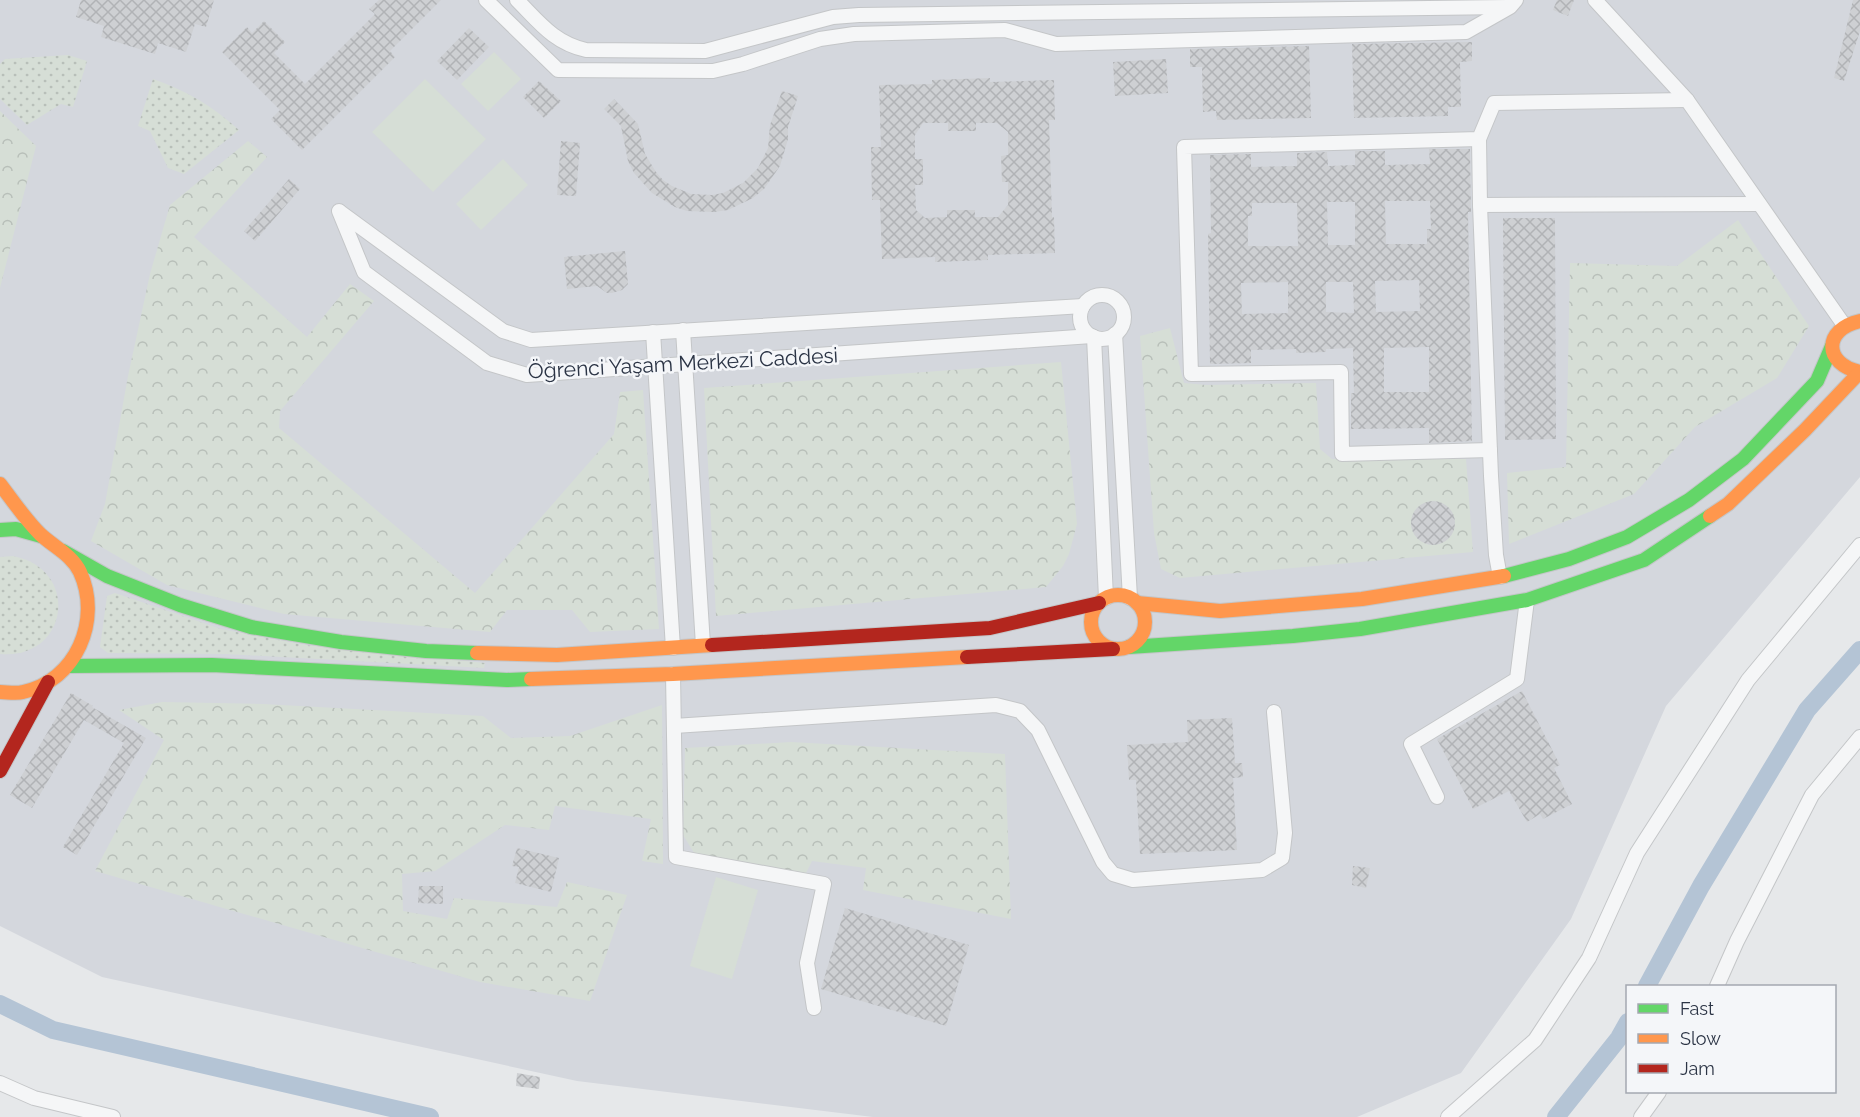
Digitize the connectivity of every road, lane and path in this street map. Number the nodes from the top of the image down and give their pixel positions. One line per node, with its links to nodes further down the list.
1 (486, 0): 4 (street)
2 (517, 0): 4 (street)
3 (1596, 0): 5 (street)
4 (1513, 4)
5 (1687, 100): 6 (street); 7 (street)
6 (1479, 139): 8 (street); 20 (street)
7 (1759, 204): 8 (street); 11 (street)
8 (1480, 205): 20 (street)
9 (1083, 306): 12 (street, Öğrenci Yaşam Merkezi Caddesi); 14 (street); 15 (street)
10 (1860, 321): 11 (street)
11 (1844, 325): 16 (street)
12 (683, 330): 13 (street, Öğrenci Yaşam Merkezi Caddesi); 17 (street)
13 (653, 332): 18 (street); 18 (street, Öğrenci Yaşam Merkezi Caddesi)
14 (1115, 334): 15 (street); 29 (street)
15 (1093, 337): 17 (street, Öğrenci Yaşam Merkezi Caddesi); 27 (street)
16 (1832, 346): 19 (street); 26 (street)
17 (686, 365): 18 (street, Öğrenci Yaşam Merkezi Caddesi); 30 (street)
18 (655, 367): 32 (street)
19 (1859, 373): 28 (street)
20 (1490, 450): 26 (street)
21 (0, 483): 23 (street)
22 (0, 530): 23 (street)
23 (41, 536): 25 (street)
24 (1860, 545): 48 (street)
25 (63, 551): 32 (street); 34 (street)
26 (1500, 577): 29 (street)
27 (1102, 600): 29 (street); 30 (street); 33 (street)
28 (1527, 600): 31 (street); 42 (street)
29 (1134, 601): 31 (street)
30 (703, 645): 32 (street)
31 (1129, 647): 33 (street)
32 (673, 648)
33 (1113, 648): 35 (street)
34 (68, 666): 35 (street); 36 (street)
35 (673, 674): 39 (street)
36 (48, 682): 37 (street); 41 (street)
37 (0, 692)
38 (1274, 712): 39 (street)
39 (674, 726): 44 (street)
40 (1860, 737): 43 (street)
41 (0, 771)
42 (1437, 797)
43 (1719, 985)
44 (814, 1008)
45 (0, 1083): 47 (street)
46 (1658, 1093): 49 (street)
47 (113, 1117)
48 (1449, 1117)
49 (1641, 1117)

